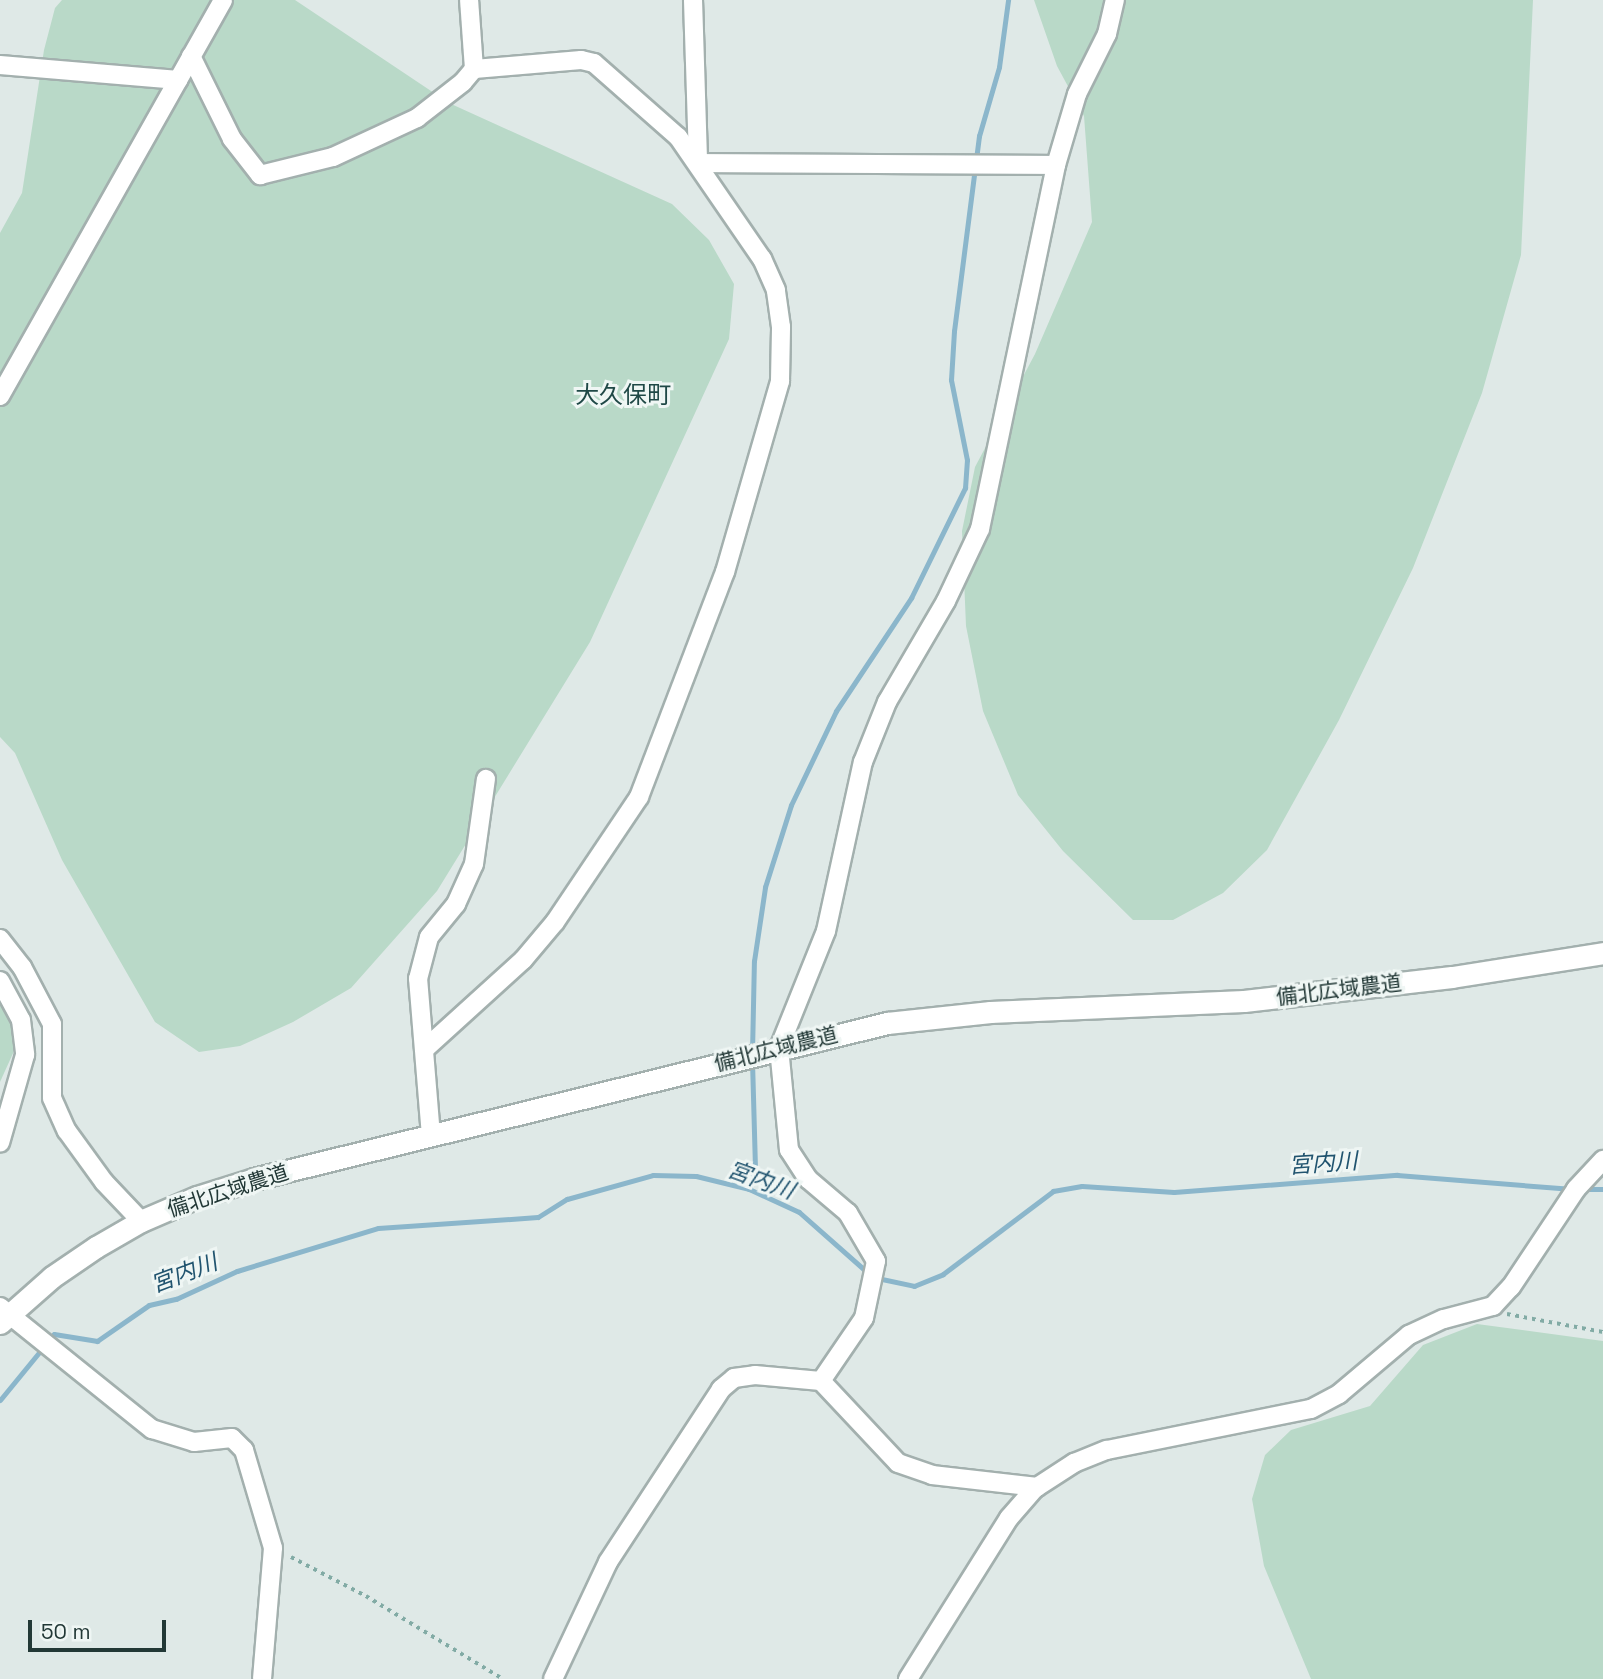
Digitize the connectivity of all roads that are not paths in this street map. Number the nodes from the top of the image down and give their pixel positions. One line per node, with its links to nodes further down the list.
1 (223, 0): 5 (street)
2 (469, 0): 7 (street)
3 (693, 0): 9 (street)
4 (1115, 0): 10 (street)
5 (191, 56): 7 (street); 8 (street)
6 (0, 65): 8 (street)
7 (474, 69): 9 (street)
8 (178, 80): 11 (street)
9 (698, 163): 10 (street); 16 (street)
10 (1056, 165): 17 (street)
11 (0, 396)
12 (486, 779): 16 (street)
13 (0, 939): 21 (street)
14 (1603, 953): 17 (street, 備北広域農道)
15 (0, 981): 19 (street)
16 (426, 1047): 18 (street)
17 (779, 1048): 18 (street, 備北広域農道); 23 (street)
18 (431, 1136): 21 (street, 備北広域農道)
19 (0, 1143)
20 (1603, 1160): 24 (street)
21 (141, 1221): 22 (street, 備北広域農道)
22 (3, 1315): 25 (street)
23 (821, 1381): 24 (street); 26 (street)
24 (1037, 1487): 27 (street)
25 (262, 1679)
26 (553, 1679)
27 (908, 1679)

